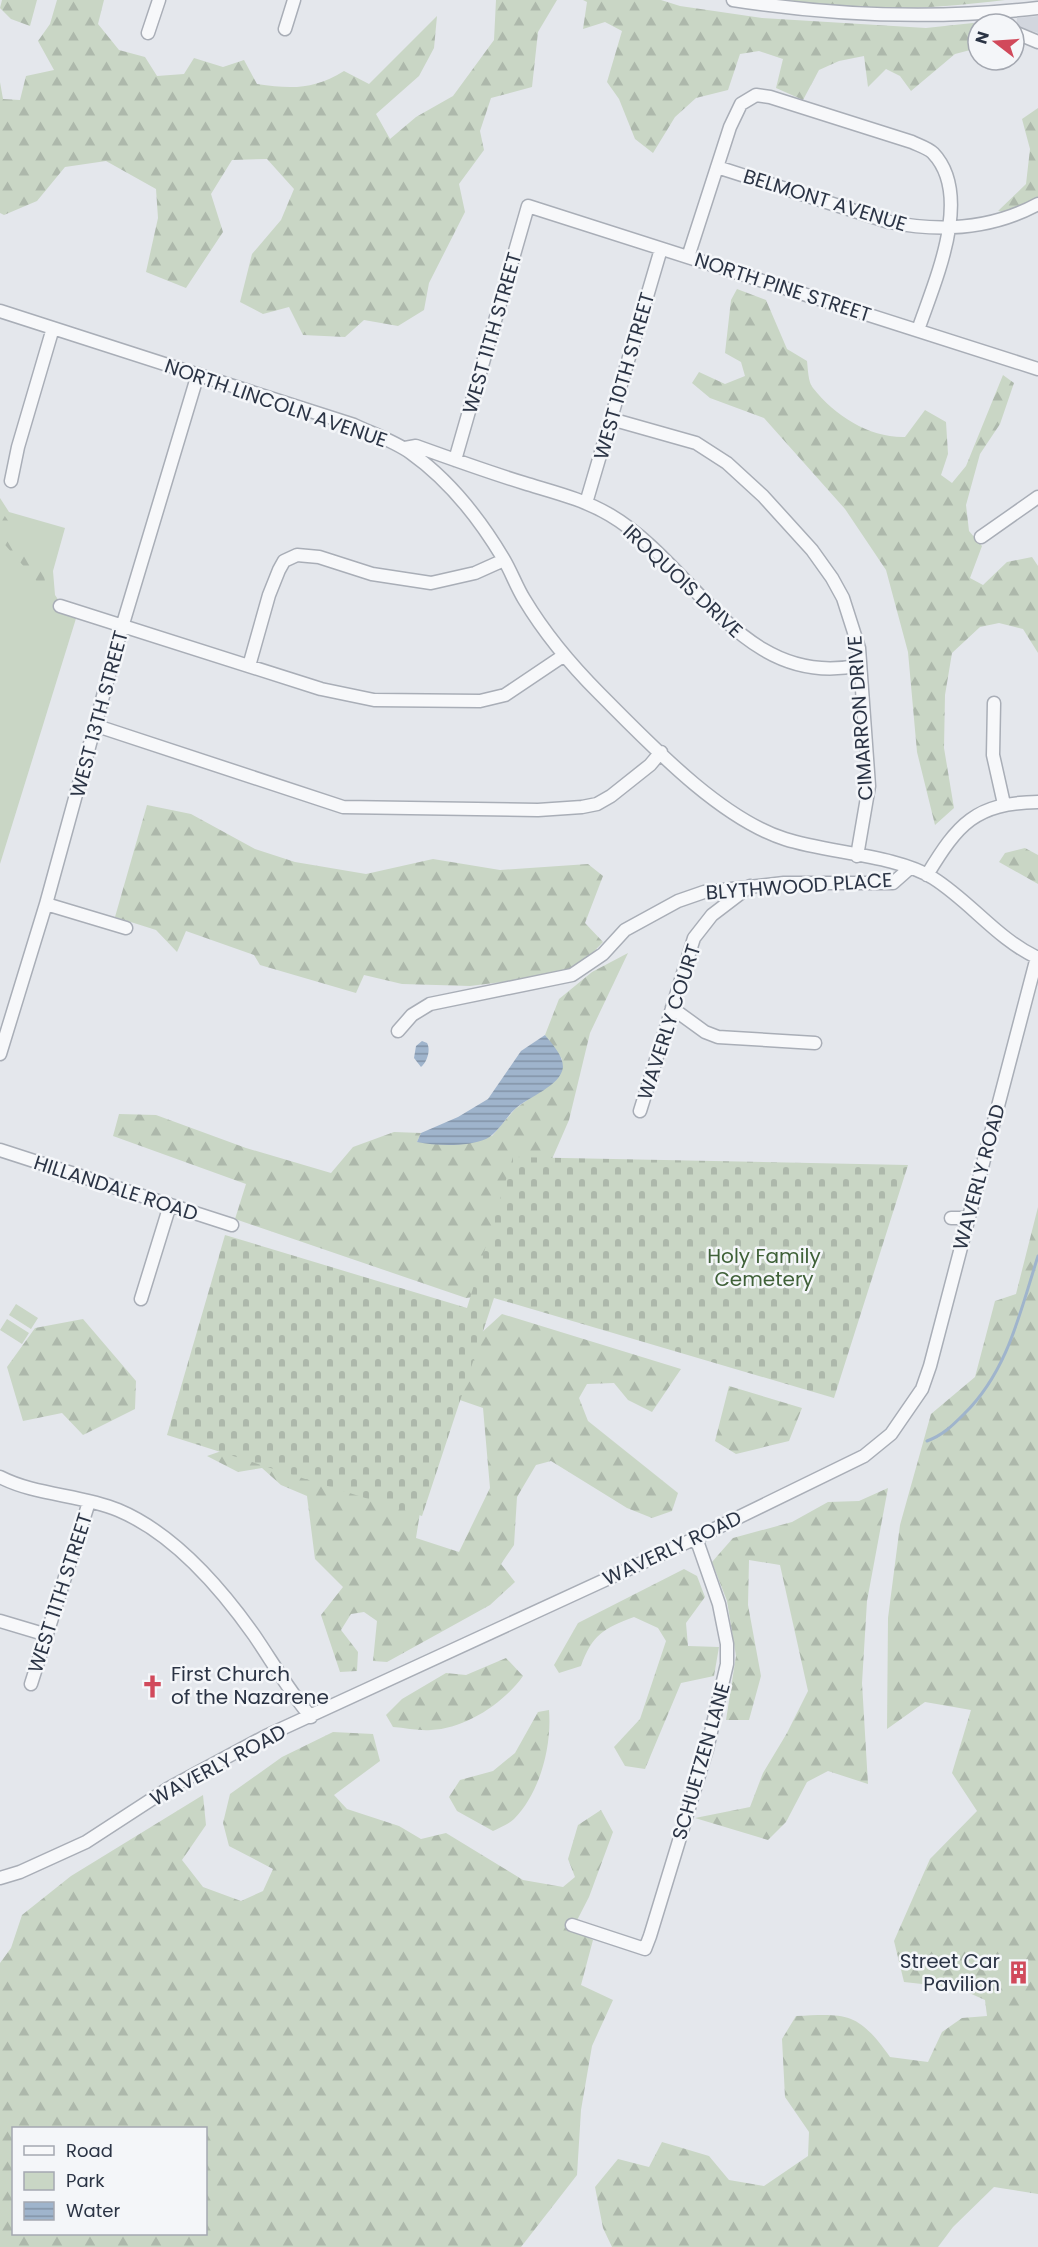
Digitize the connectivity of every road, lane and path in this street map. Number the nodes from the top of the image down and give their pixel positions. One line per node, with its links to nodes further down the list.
1 (159, 0): 8 (street)
2 (294, 0): 7 (street)
3 (733, 0): 6 (street)
4 (1038, 8): 5 (street)
5 (1023, 12)
6 (966, 18)
7 (285, 29)
8 (148, 33)
9 (717, 167): 12 (street, BELMONT AVENUE); 12 (street); 14 (street)
10 (1038, 204): 12 (street, BELMONT AVENUE)
11 (528, 206): 13 (street, NORTH PINE STREET); 22 (street, WEST 11TH STREET)
12 (950, 227): 17 (street)
13 (661, 249): 14 (street, NORTH PINE STREET); 20 (street, WEST 10TH STREET)
14 (688, 257): 17 (street, NORTH PINE STREET)
15 (0, 311): 16 (street, NORTH LINCOLN AVENUE)
16 (52, 328): 19 (street, NORTH LINCOLN AVENUE); 23 (street)
17 (918, 330): 18 (street, NORTH PINE STREET)
18 (1038, 369)
19 (198, 374): 21 (street, NORTH LINCOLN AVENUE); 29 (street, WEST 13TH STREET)
20 (611, 419): 25 (street, WEST 10TH STREET); 31 (street, CIMARRON DRIVE)
21 (405, 448): 22 (street, IROQUOIS DRIVE); 27 (street, NORTH LINCOLN AVENUE)
22 (455, 460): 25 (street, IROQUOIS DRIVE)
23 (11, 482)
24 (1038, 497): 26 (street)
25 (586, 503): 31 (street, IROQUOIS DRIVE)
26 (981, 537)
27 (504, 560): 30 (street, NORTH LINCOLN AVENUE); 32 (street)
28 (60, 606): 29 (street)
29 (122, 627): 32 (street); 34 (street, WEST 13TH STREET)
30 (563, 656): 32 (street); 35 (street, NORTH LINCOLN AVENUE)
31 (860, 665): 38 (street, CIMARRON DRIVE)
32 (249, 666)
33 (994, 703): 37 (street)
34 (97, 726): 35 (street); 42 (street, WEST 13TH STREET)
35 (661, 752): 38 (street, NORTH LINCOLN AVENUE)
36 (1038, 802): 37 (street)
37 (1004, 804): 40 (street)
38 (857, 855): 39 (street, NORTH LINCOLN AVENUE)
39 (910, 868): 40 (street, NORTH LINCOLN AVENUE); 41 (street, BLYTHWOOD PLACE)
40 (927, 875): 44 (street, NORTH LINCOLN AVENUE)
41 (751, 886): 45 (street, WAVERLY COURT); 46 (street, BLYTHWOOD PLACE)
42 (46, 904): 43 (street); 48 (street, WEST 13TH STREET)
43 (126, 928)
44 (1038, 957): 53 (street, WAVERLY ROAD)
45 (672, 1008): 47 (street); 49 (street, WAVERLY COURT)
46 (398, 1031)
47 (815, 1043)
48 (0, 1054)
49 (640, 1111)
50 (0, 1150): 51 (street, HILLANDALE ROAD)
51 (170, 1205): 54 (street, HILLANDALE ROAD); 55 (street)
52 (951, 1218): 53 (street)
53 (967, 1218): 58 (street, WAVERLY ROAD)
54 (232, 1226)
55 (141, 1299)
56 (0, 1478): 57 (street)
57 (89, 1502): 60 (street, WEST 11TH STREET); 62 (street)
58 (696, 1538): 62 (street, WAVERLY ROAD); 64 (street, SCHUETZEN LANE)
59 (0, 1622): 60 (street)
60 (47, 1635): 61 (street, WEST 11TH STREET)
61 (31, 1684)
62 (311, 1717): 63 (street, WAVERLY ROAD)
63 (0, 1878)
64 (572, 1925)

